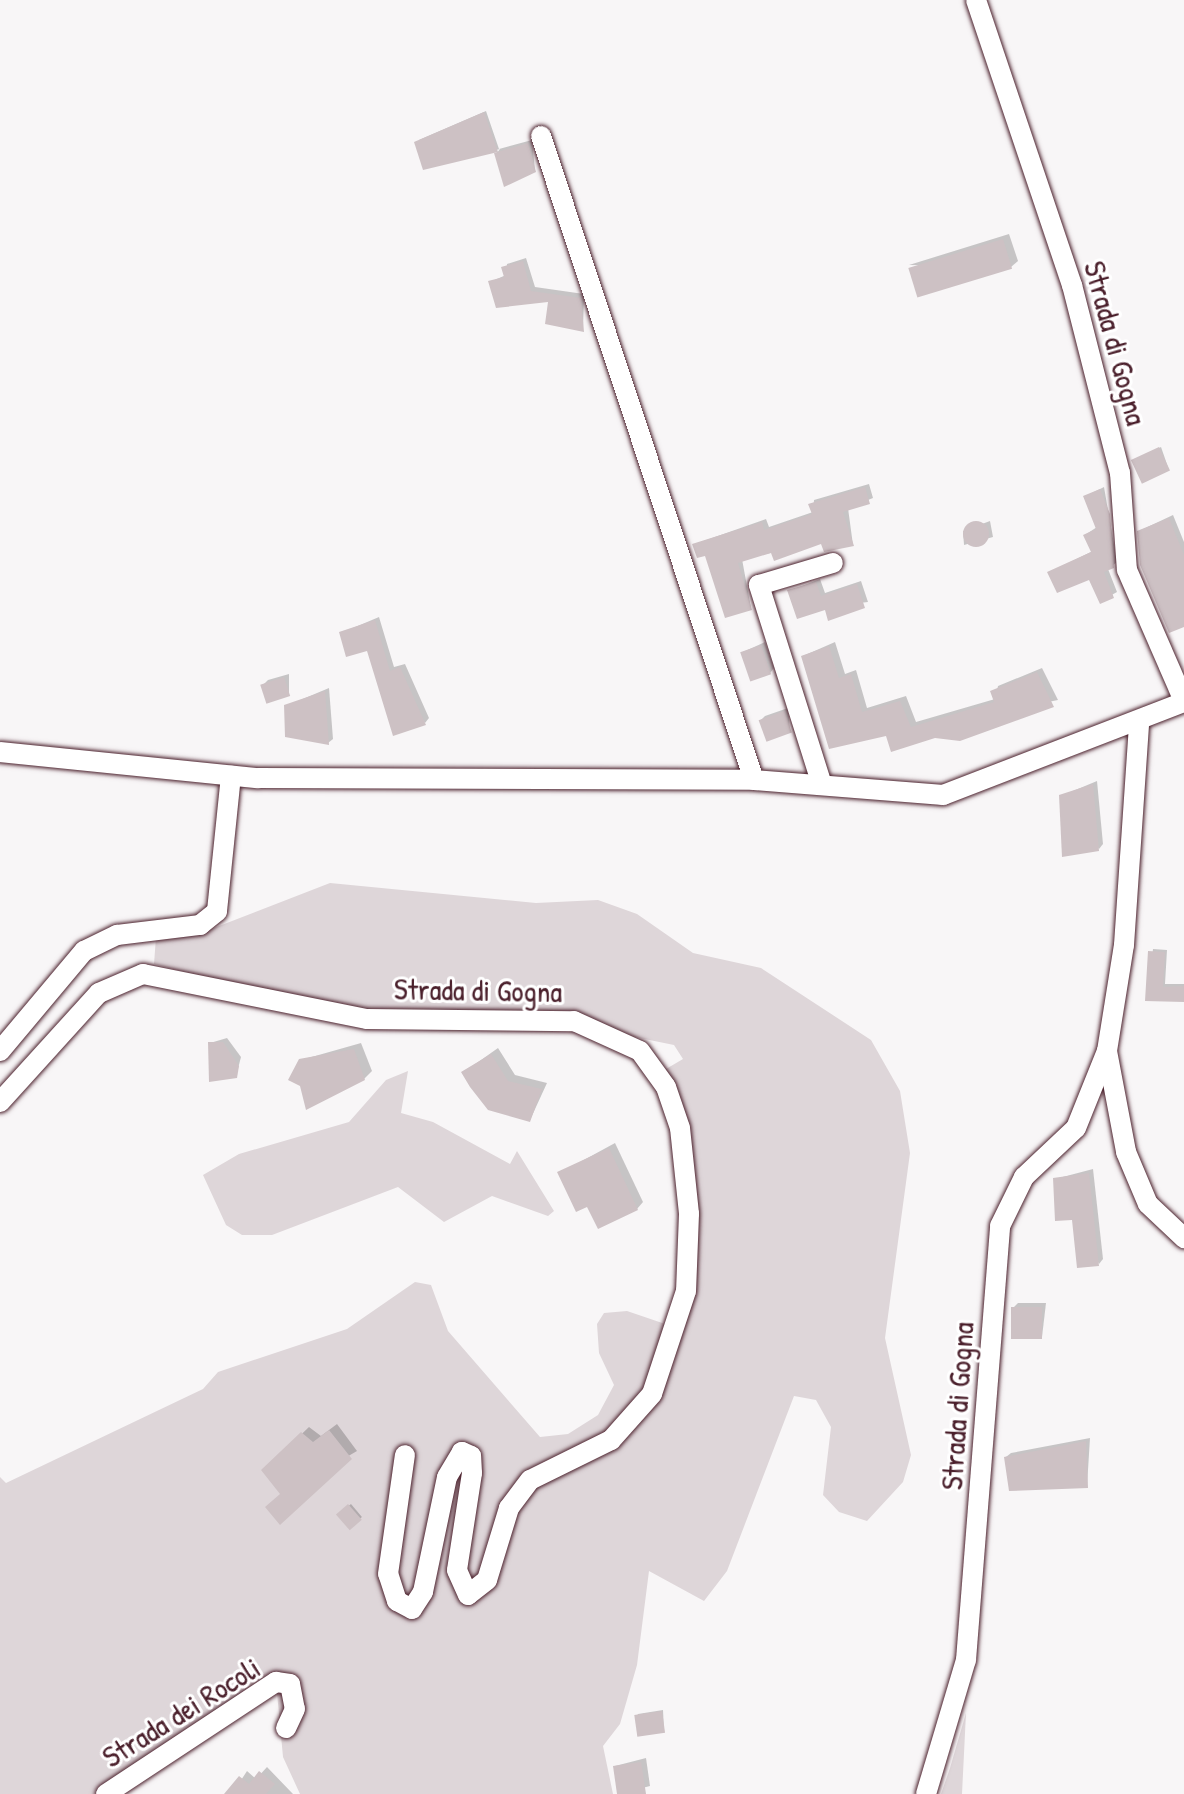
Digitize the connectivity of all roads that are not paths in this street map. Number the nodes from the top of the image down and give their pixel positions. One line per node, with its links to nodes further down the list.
1 (976, 0): 4 (street, Strada di Gogna)
2 (541, 136): 8 (street)
3 (833, 563): 9 (street)
4 (1184, 701): 5 (street, Strada di Gogna)
5 (1139, 724): 9 (street, Strada di Gogna); 13 (street, Strada di Gogna)
6 (0, 752): 7 (street, Strada di Gogna)
7 (231, 776): 8 (street, Strada di Gogna); 12 (street)
8 (754, 780): 9 (street, Strada di Gogna)
9 (822, 785)
10 (367, 1019): 11 (street, Strada di Gogna); 14 (street, Strada di Gogna); 16 (street, Strada di Gogna)
11 (342, 1026)
12 (0, 1051)
13 (1107, 1051): 15 (street, Strada di Gogna); 19 (street, Strada di Gogna)
14 (0, 1102)
15 (1184, 1238)
16 (405, 1455)
17 (286, 1728): 18 (street, Strada dei Rocoli)
18 (106, 1794)
19 (926, 1794)

